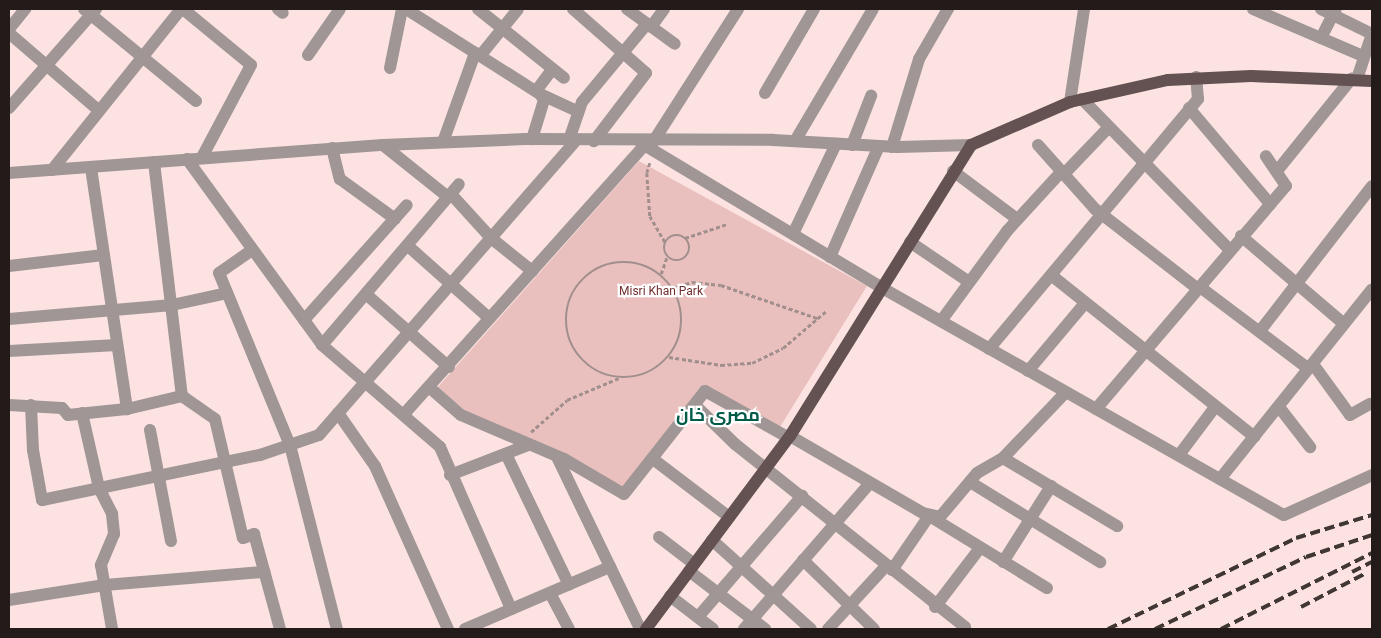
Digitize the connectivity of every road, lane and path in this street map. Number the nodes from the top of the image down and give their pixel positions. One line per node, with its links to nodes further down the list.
1 (25, 9): 20 (street)
2 (182, 9): 30 (street); 62 (street)
3 (340, 9): 28 (street)
4 (402, 9): 32 (street)
5 (406, 9): 27 (street)
6 (478, 9): 21 (street)
7 (518, 9): 21 (street)
8 (573, 9): 26 (street)
9 (627, 9): 19 (street)
10 (664, 9): 19 (street)
11 (738, 9): 55 (street)
12 (814, 9): 39 (street)
13 (873, 9): 51 (street)
14 (948, 9): 59 (street)
15 (1084, 9): 42 (street)
16 (1253, 9): 24 (street)
17 (91, 11): 30 (street); 31 (street)
18 (1330, 11): 23 (street); 24 (street)
19 (649, 26): 25 (street); 26 (street)
20 (9, 28)
21 (502, 28): 27 (street); 33 (street)
22 (9, 33): 31 (street)
23 (1372, 34): 29 (street)
24 (1321, 38): 29 (street)
25 (675, 44)
26 (623, 53): 46 (street); 50 (street)
27 (478, 54): 38 (street); 52 (street)
28 (308, 55)
29 (1361, 56): 36 (street)
30 (140, 57): 41 (street); 45 (street)
31 (46, 66): 43 (street); 45 (street)
32 (390, 68)
33 (552, 70): 35 (street); 38 (street)
34 (1196, 77): 36 (main road); 42 (main road); 44 (street)
35 (564, 78)
36 (1354, 78): 37 (main road); 69 (street)
37 (1372, 81)
38 (538, 93): 46 (street); 48 (street)
39 (765, 93)
40 (871, 96): 56 (street)
41 (196, 101)
42 (1076, 101): 47 (street); 57 (main road)
43 (9, 108)
44 (1189, 108): 64 (street); 74 (street)
45 (97, 109): 67 (street)
46 (576, 111): 49 (street)
47 (1108, 126): 64 (street); 71 (street)
48 (532, 139): 49 (street); 52 (street)
49 (572, 140): 50 (street); 83 (street)
50 (594, 141): 55 (street)
51 (795, 141): 53 (street); 55 (street)
52 (443, 142): 54 (street)
53 (836, 144): 56 (street); 81 (street)
54 (383, 145): 60 (street); 73 (street)
55 (648, 145): 81 (street); 85 (path); 94 (street)
56 (852, 145): 59 (street)
57 (971, 145): 59 (street); 68 (main road)
58 (1038, 145): 71 (street)
59 (885, 147): 92 (street)
60 (332, 148): 62 (street); 78 (street)
61 (1266, 156): 69 (street)
62 (202, 157): 63 (street)
63 (186, 159): 65 (street); 88 (street)
64 (1144, 161): 77 (street); 89 (street)
65 (154, 162): 66 (street); 107 (street)
66 (91, 168): 67 (street); 90 (street)
67 (52, 170): 70 (street)
68 (953, 170): 79 (street); 86 (main road)
69 (1277, 171): 74 (street)
70 (9, 173)
71 (1062, 173): 77 (street); 79 (street)
72 (1372, 186): 75 (street)
73 (453, 192): 83 (street); 87 (street)
74 (1270, 204): 82 (street)
75 (1367, 204): 99 (street)
76 (407, 205): 78 (street)
77 (1102, 214): 96 (street); 101 (street)
78 (395, 219): 113 (street)
79 (1017, 219): 97 (street)
80 (727, 224): 84 (path)
81 (793, 234): 92 (street)
82 (1241, 236): 89 (street); 99 (street)
83 (491, 238): 94 (street); 98 (street)
84 (685, 238): 85 (path); 91 (path)
85 (665, 242): 91 (path)
86 (910, 242): 97 (street); 102 (main road)
87 (408, 246): 98 (street); 105 (street)
88 (252, 250): 104 (street); 113 (street)
89 (1230, 250): 101 (street)
90 (103, 256): 93 (street); 108 (street)
91 (667, 257): 95 (path)
92 (830, 257): 102 (street)
93 (9, 266)
94 (532, 271): 110 (street)
95 (662, 275): 100 (path); 127 (path)
96 (1051, 275): 106 (street); 120 (street)
97 (969, 282): 114 (street)
98 (451, 284): 110 (street); 117 (street)
99 (1297, 284): 115 (street); 116 (street)
100 (673, 288): 111 (path); 123 (path)
101 (1199, 288): 116 (street); 122 (street)
102 (884, 289): 114 (street); 144 (main road)
103 (1372, 289): 115 (street)
104 (227, 293): 107 (street); 147 (street)
105 (367, 295): 117 (street); 119 (street)
106 (1085, 303): 122 (street); 126 (street)
107 (172, 305): 108 (street); 131 (street)
108 (112, 308): 112 (street); 118 (street)
109 (826, 311): 111 (path)
110 (489, 318): 124 (street)
111 (818, 318): 123 (path)
112 (9, 319)
113 (304, 320): 119 (street)
114 (941, 321): 120 (street)
115 (1344, 324): 125 (street)
116 (1260, 331): 125 (street)
117 (409, 332): 124 (street); 128 (street)
118 (118, 345): 121 (street); 139 (street)
119 (322, 345): 128 (street)
120 (989, 349): 126 (street)
121 (9, 351)
122 (1144, 352): 136 (street); 138 (street)
123 (669, 357): 127 (path)
124 (449, 366): 129 (street)
125 (1311, 366): 133 (street); 137 (street)
126 (1028, 371): 130 (street)
127 (620, 377): 146 (path)
128 (366, 381): 141 (street); 142 (street)
129 (430, 388): 142 (street); 146 (street)
130 (1066, 392): 138 (street); 152 (street)
131 (182, 396): 139 (street); 154 (street)
132 (9, 404): 134 (street)
133 (1370, 404)
134 (31, 405): 140 (street); 163 (street)
135 (695, 405): 144 (street); 153 (street); 155 (street)
136 (1215, 406): 145 (street); 151 (street)
137 (1279, 407): 145 (street); 148 (street)
138 (1096, 409): 151 (street)
139 (127, 410): 140 (street)
140 (82, 413): 163 (street)
141 (338, 413): 147 (street); 200 (street)
142 (405, 413): 157 (street)
143 (150, 430): 156 (street)
144 (789, 437): 155 (main road); 161 (street)
145 (1255, 437): 159 (street)
146 (525, 444): 149 (street); 150 (street)
147 (290, 445): 154 (street); 199 (street)
148 (1310, 447)
149 (506, 454): 157 (street); 183 (street)
150 (557, 456): 153 (street); 178 (street)
151 (1179, 456): 159 (street)
152 (1002, 458): 160 (street); 162 (street)
153 (652, 459): 165 (street)
154 (226, 460): 156 (street); 181 (street)
155 (766, 468): 164 (street); 165 (main road)
156 (158, 474): 163 (street); 172 (street)
157 (450, 475): 192 (street)
158 (1372, 475): 159 (street)
159 (1220, 479)
160 (970, 482): 166 (street); 167 (street)
161 (870, 483): 166 (street); 168 (street)
162 (1051, 486): 167 (street); 169 (street)
163 (99, 488): 182 (street)
164 (802, 496): 168 (street); 177 (street)
165 (729, 517): 171 (main road)
166 (930, 517): 173 (street); 180 (street)
167 (1031, 519): 175 (street); 176 (street)
168 (834, 521): 174 (street); 180 (street)
169 (1117, 526)
170 (658, 537): 179 (street)
171 (712, 540): 177 (street); 179 (main road)
172 (171, 541)
173 (980, 548): 175 (street); 191 (street)
174 (803, 560): 187 (street); 190 (street)
175 (1004, 562): 184 (street)
176 (1100, 562)
177 (741, 566): 186 (street); 187 (street)
178 (610, 567): 183 (street); 203 (street)
179 (691, 567): 186 (street); 188 (main road)
180 (889, 568): 190 (street); 191 (street)
181 (264, 572): 182 (street); 198 (street)
182 (105, 585): 189 (street); 197 (street)
183 (568, 585): 185 (street)
184 (1047, 588)
185 (550, 593): 192 (street); 202 (street)
186 (718, 593): 193 (street); 194 (street)
187 (773, 595): 194 (street); 208 (street)
188 (670, 596): 193 (street); 204 (main road)
189 (9, 600)
190 (852, 603): 196 (street); 209 (street)
191 (935, 607): 195 (street)
192 (511, 609): 201 (street)
193 (698, 617): 205 (street)
194 (752, 619): 206 (street); 207 (street)
195 (965, 627)
196 (832, 628)
197 (112, 629)
198 (280, 629)
199 (337, 629)
200 (448, 629)
201 (465, 629)
202 (569, 629)
203 (640, 629)
204 (646, 629)
205 (713, 629)
206 (744, 629)
207 (766, 629)
208 (811, 629)
209 (874, 629)

